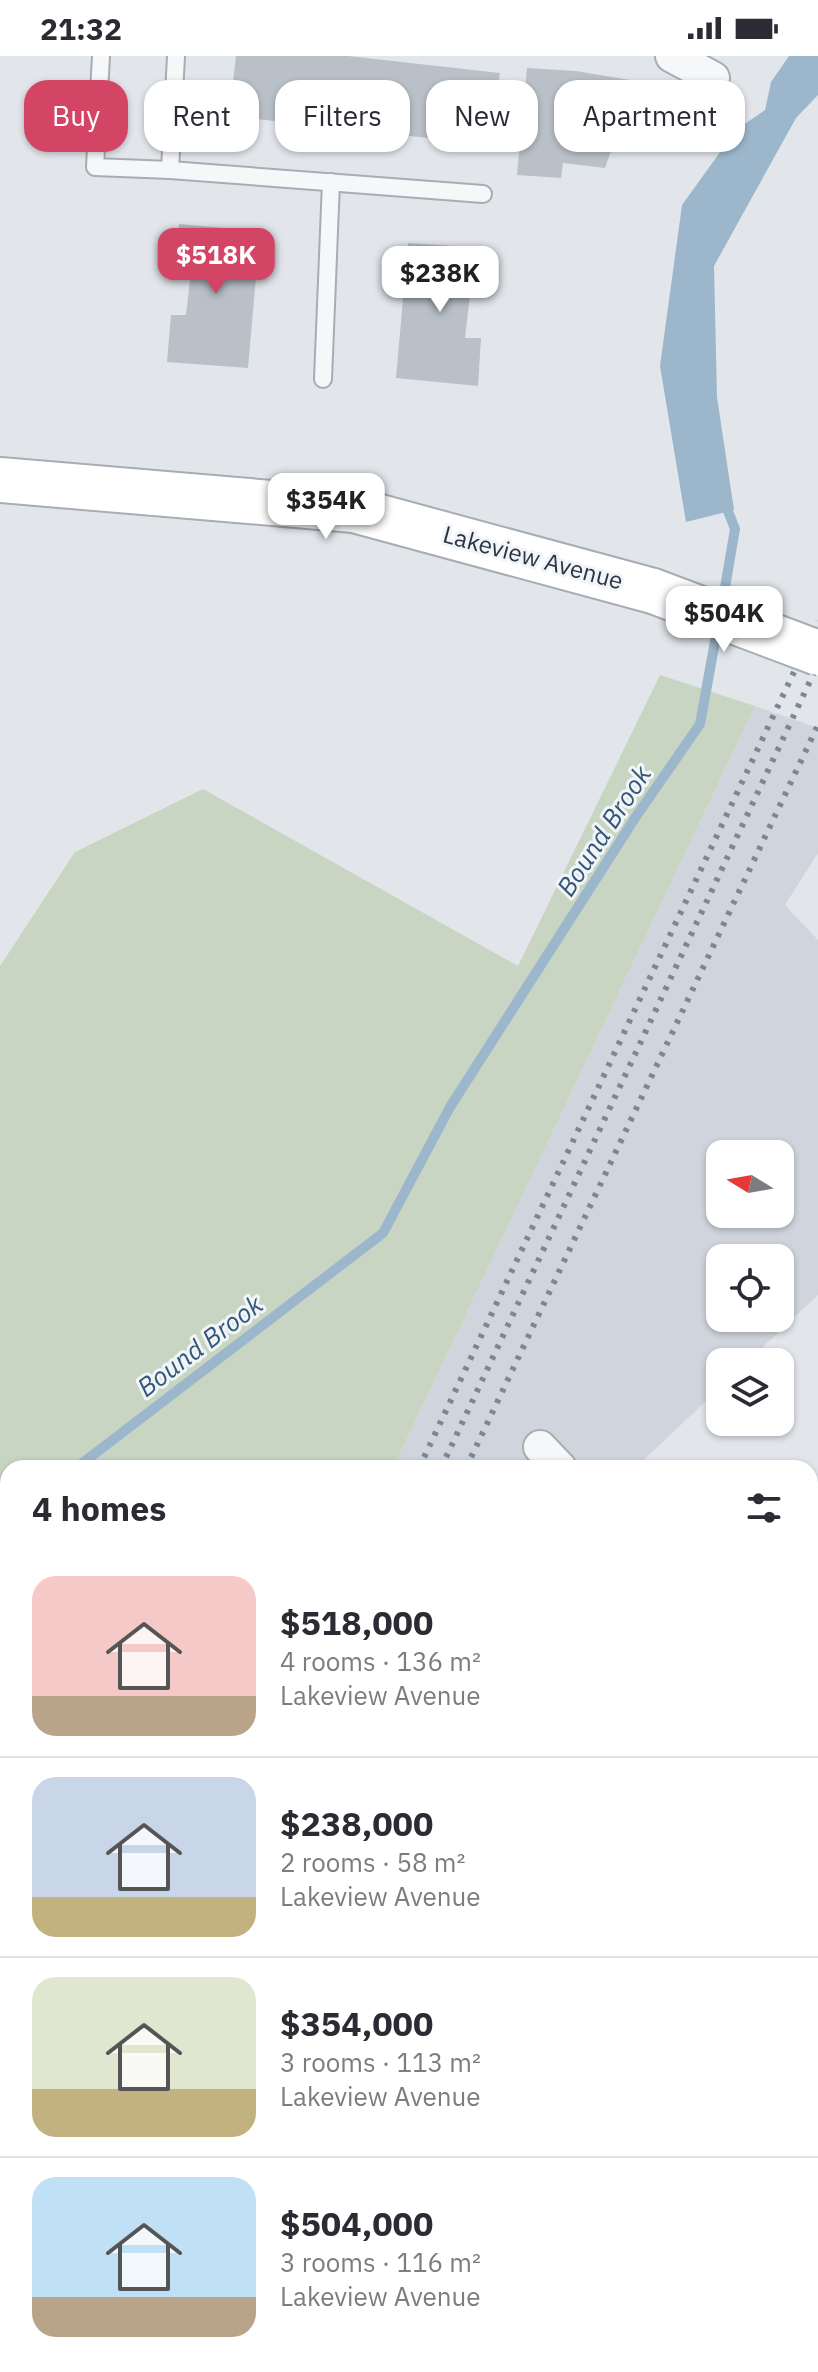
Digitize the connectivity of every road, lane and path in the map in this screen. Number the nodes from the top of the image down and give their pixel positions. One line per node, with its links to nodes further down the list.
1 (101, 56): 5 (lane)
2 (176, 56): 5 (lane)
3 (672, 56): 4 (street)
4 (713, 78)
5 (170, 170): 6 (lane)
6 (331, 182): 7 (lane); 8 (lane)
7 (483, 194)
8 (323, 379)
9 (0, 480): 10 (main road, Lakeview Avenue, bridge)
10 (818, 653)

